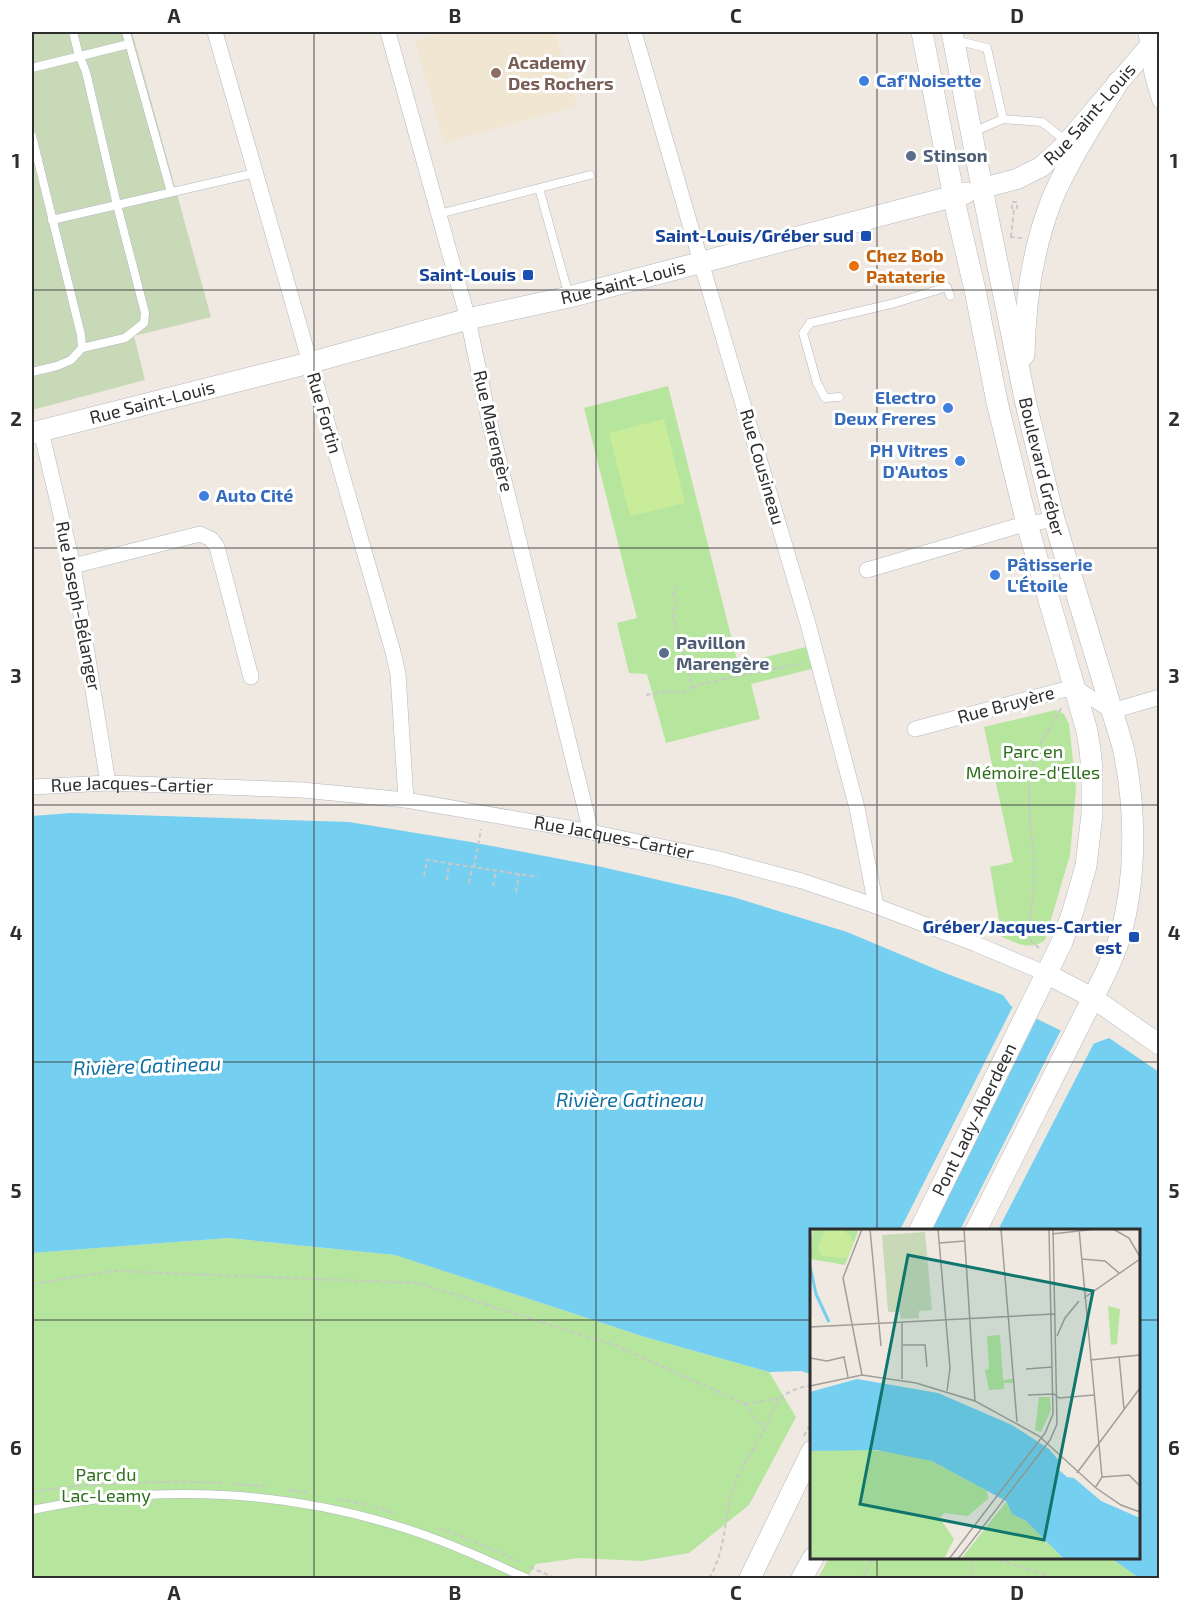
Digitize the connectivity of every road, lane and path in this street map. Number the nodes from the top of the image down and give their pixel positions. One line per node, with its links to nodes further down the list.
1 (73, 32): 10 (lane)
2 (126, 32): 9 (lane)
3 (215, 32): 18 (street, Rue Fortin)
4 (388, 32): 26 (street, Rue Marengère)
5 (634, 32): 30 (street, Rue Cousineau)
6 (922, 32): 23 (main road, Boulevard Gréber)
7 (953, 35): 14 (lane); 15 (main road, Boulevard Gréber)
8 (1151, 37): 12 (street, Rue Saint-Louis); 13 (street)
9 (129, 44): 10 (lane); 22 (lane)
10 (80, 57): 11 (lane); 24 (lane)
11 (32, 68)
12 (1118, 82): 17 (street, Rue Saint-Louis); 29 (main road)
13 (1160, 101)
14 (1003, 119): 15 (lane); 17 (lane)
15 (972, 132): 21 (main road, Boulevard Gréber)
16 (32, 136): 27 (lane)
17 (1067, 142): 21 (street, Rue Saint-Louis)
18 (255, 173): 22 (lane); 35 (street, Rue Fortin)
19 (590, 175): 20 (lane)
20 (539, 188): 26 (lane); 32 (lane)
21 (983, 188): 23 (main road, Rue Saint-Louis); 28 (main road, Boulevard Gréber)
22 (171, 192): 24 (lane)
23 (955, 196): 30 (main road, Rue Saint-Louis); 41 (main road, Boulevard Gréber)
24 (117, 205): 27 (lane); 34 (lane)
25 (1014, 210): 28 (path)
26 (439, 214): 33 (street, Rue Marengère)
27 (52, 220): 34 (lane)
28 (1002, 237): 29 (path); 38 (main road, Boulevard Gréber)
29 (1040, 239): 38 (main road)
30 (701, 262): 32 (main road, Rue Saint-Louis); 45 (street, Rue Cousineau)
31 (950, 296): 37 (lane)
32 (569, 297): 33 (main road, Rue Saint-Louis)
33 (468, 319): 35 (main road, Rue Saint-Louis); 56 (street, Rue Marengère)
34 (82, 348): 36 (lane)
35 (309, 363): 39 (main road, Rue Saint-Louis); 55 (street, Rue Fortin)
36 (32, 372)
37 (839, 397)
38 (1026, 404): 40 (main road, Boulevard Gréber)
39 (36, 432): 42 (street, Rue Joseph-Bélanger)
40 (1054, 519): 41 (street); 51 (main road, Boulevard Gréber)
41 (1027, 524): 43 (street); 48 (main road, Boulevard Gréber)
42 (73, 566): 46 (street); 53 (street, Rue Joseph-Bélanger)
43 (867, 570)
44 (678, 584): 47 (path)
45 (818, 660): 47 (path); 68 (street, Rue Cousineau)
46 (251, 677)
47 (692, 687): 49 (path)
48 (1070, 694): 51 (street, Rue Bruyère); 52 (street, Rue Bruyère); 69 (path); 70 (main road, Boulevard Gréber)
49 (646, 695)
50 (1160, 697): 51 (street)
51 (1112, 711): 71 (main road, Boulevard Gréber)
52 (915, 729)
53 (108, 783): 54 (street, Rue Jacques-Cartier); 55 (street, Rue Jacques-Cartier)
54 (32, 787)
55 (406, 800): 56 (street, Rue Jacques-Cartier)
56 (591, 832): 68 (street, Rue Jacques-Cartier)
57 (477, 843): 59 (path)
58 (449, 863): 59 (path); 62 (path); 64 (path)
59 (473, 867): 60 (path); 65 (path)
60 (495, 871): 61 (path); 66 (path)
61 (519, 874): 63 (path); 67 (path)
62 (424, 876)
63 (538, 877)
64 (447, 880)
65 (470, 883)
66 (493, 886)
67 (516, 892)
68 (876, 906): 70 (street, Rue Jacques-Cartier)
69 (1039, 948)
70 (1047, 974): 71 (street, Rue Jacques-Cartier); 72 (main road, Boulevard Gréber)
71 (1093, 998): 73 (street, Rue Jacques-Cartier); 75 (main road, Boulevard Gréber)
72 (1030, 1008): 74 (main road, Pont Lady-Aberdeen)
73 (1160, 1045)
74 (920, 1229)
75 (977, 1229)
76 (32, 1284): 79 (path)
77 (810, 1386): 78 (path)
78 (781, 1398): 79 (path); 80 (path)
79 (745, 1404): 80 (path)
80 (764, 1430): 88 (path)
81 (810, 1455): 89 (main road)
82 (32, 1510): 87 (lane)
83 (812, 1559): 90 (main road)
84 (871, 1559): 91 (path)
85 (972, 1559): 92 (path)
86 (997, 1559): 93 (path)
87 (526, 1578)
88 (709, 1578)
89 (750, 1578)
90 (802, 1578)
91 (863, 1578)
92 (972, 1578)
93 (1052, 1578)

